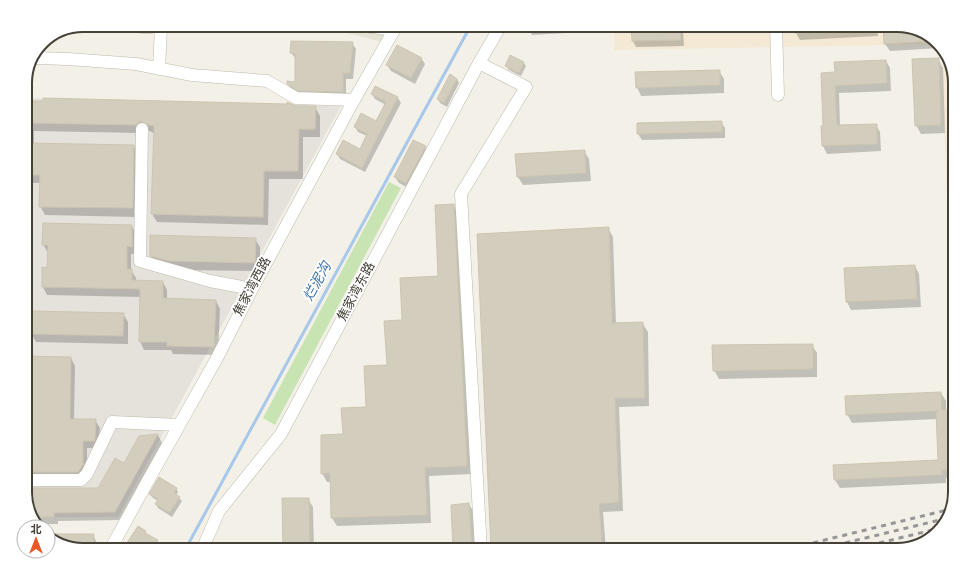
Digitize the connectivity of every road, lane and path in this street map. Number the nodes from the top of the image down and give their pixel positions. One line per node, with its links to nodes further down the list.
1 (161, 32): 7 (street)
2 (393, 32): 9 (street, 焦家湾西路)
3 (497, 32): 6 (street, 焦家湾东路)
4 (776, 32): 8 (street)
5 (38, 58): 7 (street)
6 (479, 63): 15 (street, 焦家湾东路); 16 (street)
7 (160, 69): 9 (street)
8 (778, 95)
9 (354, 100): 11 (street, 焦家湾西路)
10 (142, 129): 11 (street)
11 (252, 289): 12 (street, 焦家湾西路)
12 (179, 425): 13 (street); 14 (street, 焦家湾西路)
13 (32, 480)
14 (114, 543)
15 (205, 543)
16 (481, 543)

